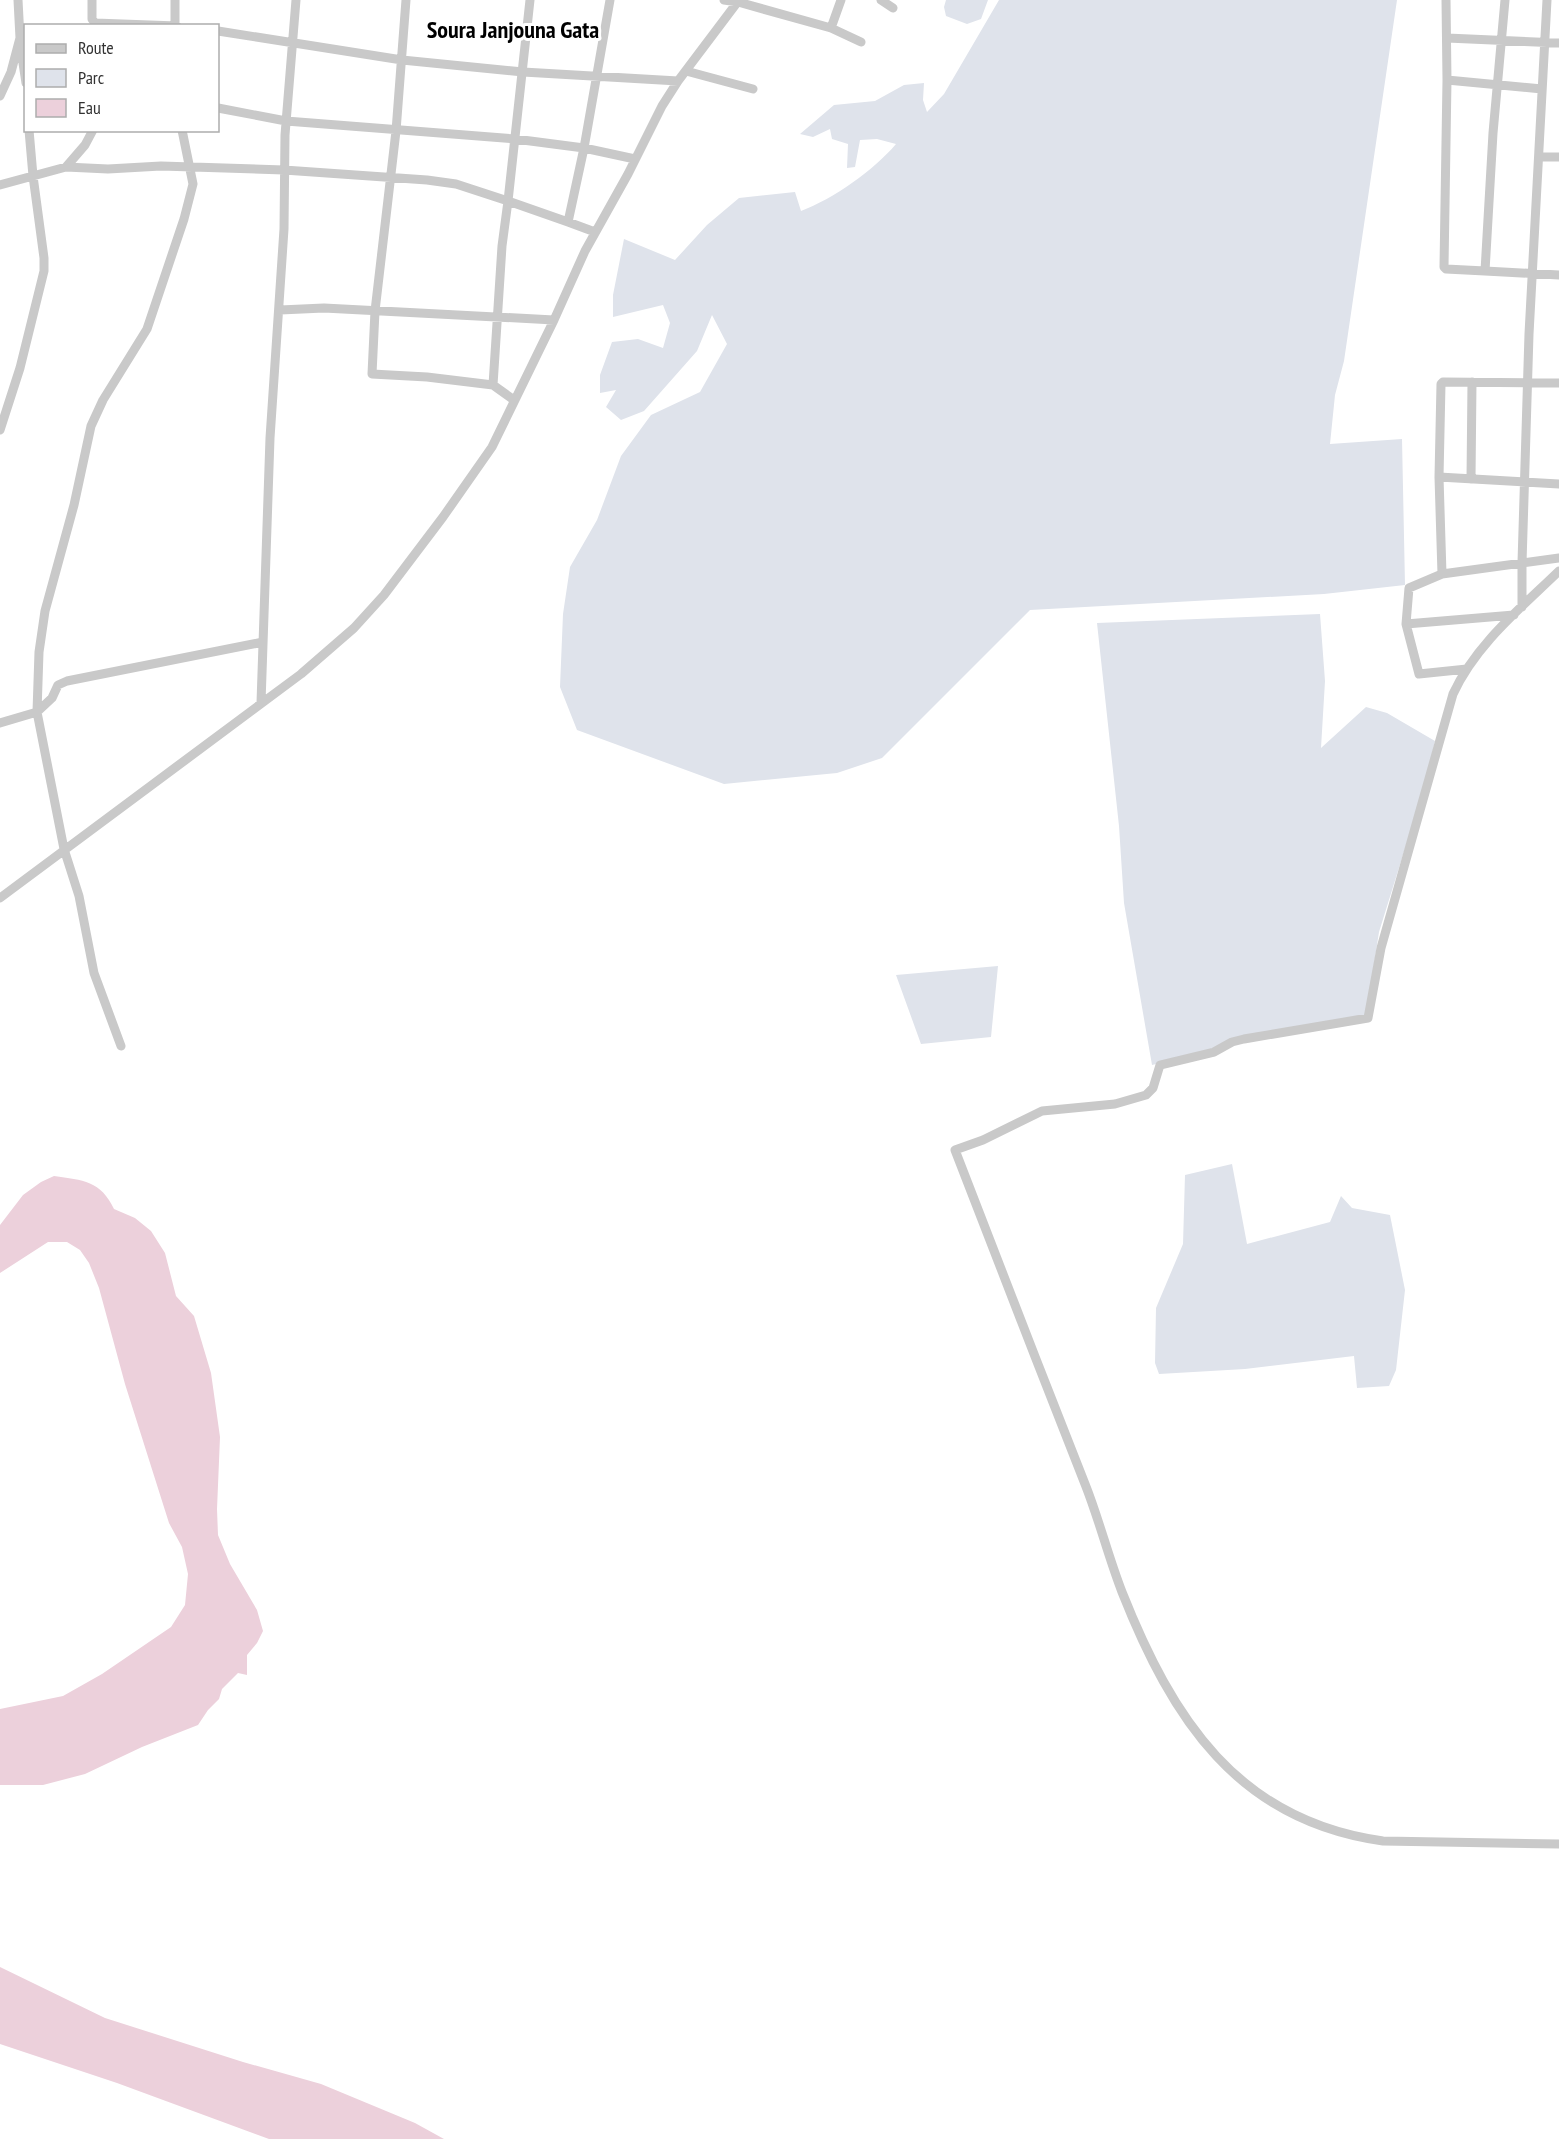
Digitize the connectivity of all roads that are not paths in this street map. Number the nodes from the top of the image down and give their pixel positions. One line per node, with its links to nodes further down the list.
1 (18, 0): 22 (street)
2 (92, 0): 16 (street)
3 (176, 0): 17 (street)
4 (296, 0): 25 (street)
5 (406, 0): 29 (street)
6 (530, 0): 20 (street)
7 (610, 0): 33 (street)
8 (724, 0): 14 (street)
9 (841, 0): 18 (street)
10 (881, 0): 15 (street)
11 (1446, 0): 23 (street)
12 (1505, 0): 24 (street)
13 (1547, 0): 27 (street)
14 (739, 1): 18 (street); 31 (street)
15 (893, 8)
16 (127, 24)
17 (175, 24)
18 (831, 28): 26 (street)
19 (513, 29): 20 (street)
20 (527, 30): 32 (street)
21 (219, 31): 25 (street)
22 (20, 38): 30 (street); 39 (street)
23 (1447, 38): 24 (street); 34 (street)
24 (1501, 41): 27 (street); 36 (street)
25 (291, 42): 29 (street); 41 (street)
26 (861, 42)
27 (1545, 43): 28 (street); 38 (street)
28 (1559, 43)
29 (402, 60): 32 (street); 42 (street)
30 (24, 67)
31 (686, 71): 35 (street); 37 (street)
32 (523, 72): 33 (street); 46 (street)
33 (597, 77): 35 (street); 47 (street)
34 (1447, 80): 36 (street); 60 (street)
35 (678, 81): 50 (street)
36 (1498, 86): 38 (street); 60 (street)
37 (753, 88)
38 (1542, 89): 48 (street)
39 (0, 96)
40 (219, 108): 41 (street)
41 (286, 121): 42 (street); 53 (street)
42 (396, 131): 46 (street); 55 (street)
43 (29, 132): 54 (street)
44 (92, 132): 51 (street)
45 (182, 132): 52 (street)
46 (515, 139): 47 (street); 57 (street)
47 (584, 148): 50 (street); 58 (street)
48 (1539, 157): 49 (street); 61 (street)
49 (1559, 157)
50 (635, 159): 59 (street)
51 (66, 167): 52 (street); 54 (street)
52 (189, 167): 53 (street); 87 (street)
53 (284, 171): 55 (street); 63 (street)
54 (33, 176): 56 (street); 72 (street)
55 (390, 178): 57 (street); 64 (street)
56 (0, 185)
57 (508, 201): 58 (street); 65 (street)
58 (568, 222): 59 (street)
59 (595, 232): 66 (street)
60 (1485, 271): 61 (street)
61 (1532, 273): 62 (street); 68 (street)
62 (1559, 275)
63 (280, 310): 64 (street); 84 (street)
64 (375, 311): 65 (street); 70 (street)
65 (497, 318): 66 (street); 70 (street)
66 (554, 321): 71 (street)
67 (1472, 382): 68 (street); 73 (street); 74 (street)
68 (1528, 382): 69 (street); 75 (street)
69 (1559, 383)
70 (493, 385): 71 (street)
71 (514, 400): 86 (street)
72 (0, 430)
73 (1439, 477): 74 (street); 80 (street)
74 (1471, 479): 75 (street)
75 (1524, 482): 76 (street); 78 (street)
76 (1559, 484)
77 (1559, 558): 78 (street)
78 (1522, 562): 80 (street); 81 (street)
79 (1559, 571): 81 (street)
80 (1442, 574): 83 (street)
81 (1522, 607): 82 (street)
82 (1514, 615): 83 (street); 85 (street)
83 (1406, 624): 85 (street)
84 (262, 642): 86 (street); 87 (street)
85 (1467, 669): 92 (street)
86 (261, 703): 89 (street)
87 (36, 712): 88 (street); 89 (street)
88 (0, 723)
89 (64, 849): 90 (street); 91 (street)
90 (0, 898)
91 (121, 1046)
92 (1559, 1844)

